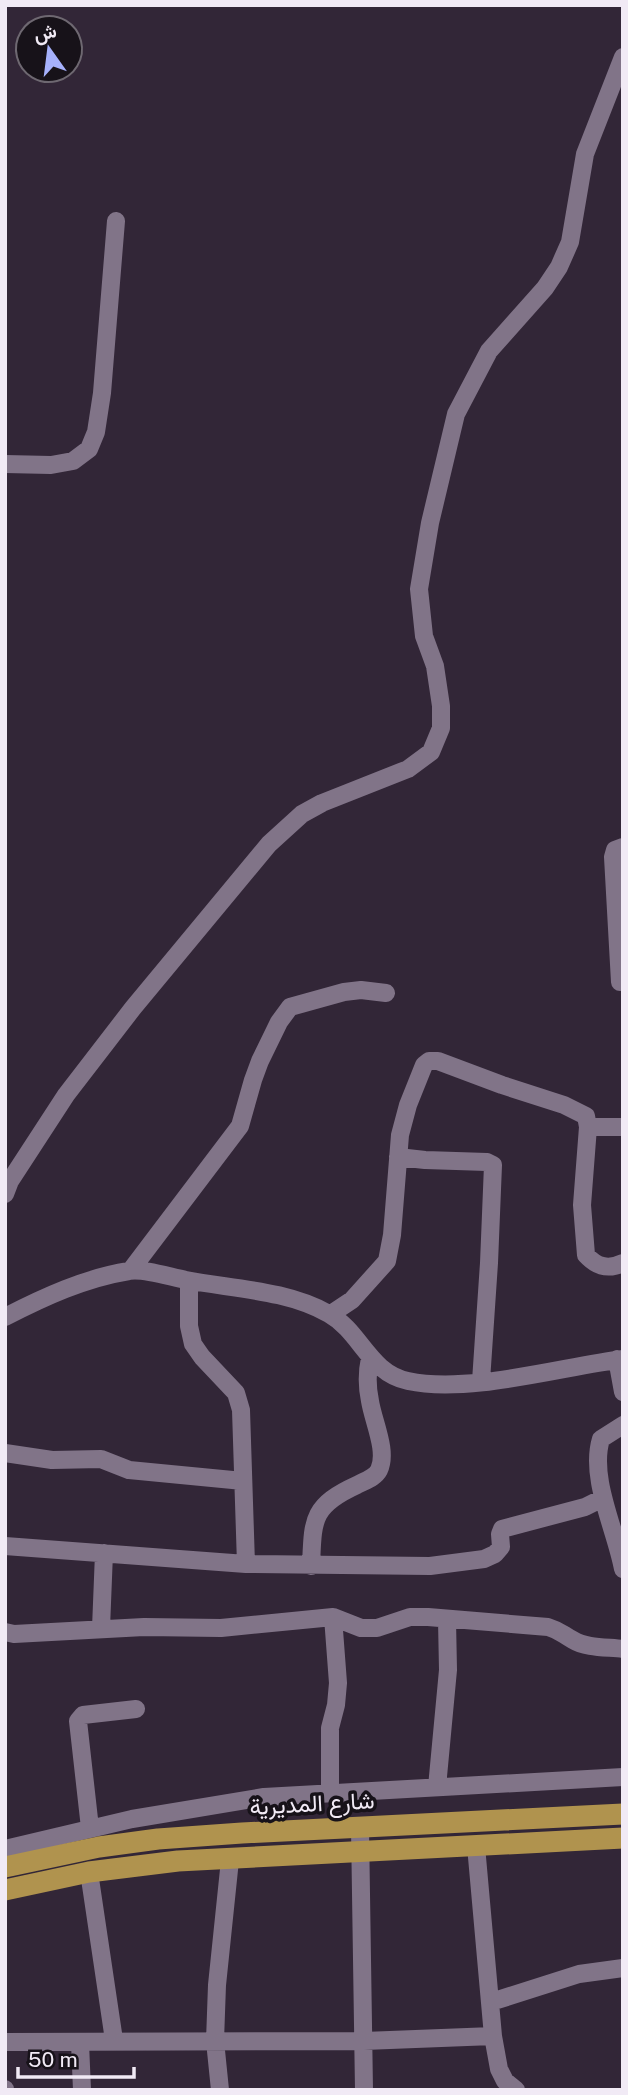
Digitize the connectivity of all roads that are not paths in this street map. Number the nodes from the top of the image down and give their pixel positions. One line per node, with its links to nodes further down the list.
1 (623, 57): 10 (street)
2 (116, 221): 3 (street)
3 (5, 464)
4 (623, 847): 5 (street)
5 (620, 982)
6 (386, 993): 12 (street)
7 (589, 1127): 8 (street); 9 (street); 11 (street)
8 (623, 1127)
9 (398, 1157): 14 (street); 18 (street)
10 (7, 1184)
11 (623, 1263)
12 (131, 1270): 13 (street); 15 (street)
13 (190, 1281): 14 (street); 22 (street)
14 (331, 1314): 16 (street)
15 (5, 1317)
16 (370, 1358): 18 (street); 27 (street)
17 (620, 1359): 18 (street); 19 (street)
18 (481, 1381)
19 (623, 1392)
20 (623, 1425): 23 (street)
21 (5, 1453): 22 (street)
22 (243, 1480): 26 (street)
23 (603, 1498): 27 (street); 28 (street)
24 (5, 1546): 25 (street)
25 (104, 1553): 26 (street); 31 (street)
26 (246, 1564): 27 (street)
27 (312, 1566)
28 (623, 1569)
29 (333, 1618): 30 (street); 31 (street); 37 (street)
30 (447, 1620): 33 (street); 36 (street)
31 (101, 1628): 32 (street)
32 (5, 1632)
33 (623, 1649)
34 (136, 1709): 39 (street)
35 (623, 1777): 36 (street)
36 (437, 1787): 37 (street)
37 (330, 1793): 39 (street)
38 (623, 1814): 40 (main road, شارع المديرية)
39 (90, 1828): 43 (street)
40 (360, 1828): 44 (street); 46 (main road, شارع المديرية)
41 (623, 1838): 42 (main road)
42 (476, 1846): 44 (main road); 50 (street)
43 (5, 1849)
44 (361, 1851): 45 (main road); 54 (street)
45 (230, 1860): 47 (main road); 53 (street)
46 (5, 1867)
47 (89, 1872): 48 (main road); 52 (street)
48 (5, 1890)
49 (623, 1968): 50 (street)
50 (491, 2002): 51 (street)
51 (493, 2036): 54 (street); 60 (street)
52 (114, 2040): 53 (street); 56 (street)
53 (215, 2041): 54 (street); 58 (street)
54 (364, 2041): 59 (street)
55 (5, 2042): 56 (street)
56 (80, 2043): 57 (street)
57 (82, 2090)
58 (220, 2090)
59 (364, 2090)
60 (516, 2090)

